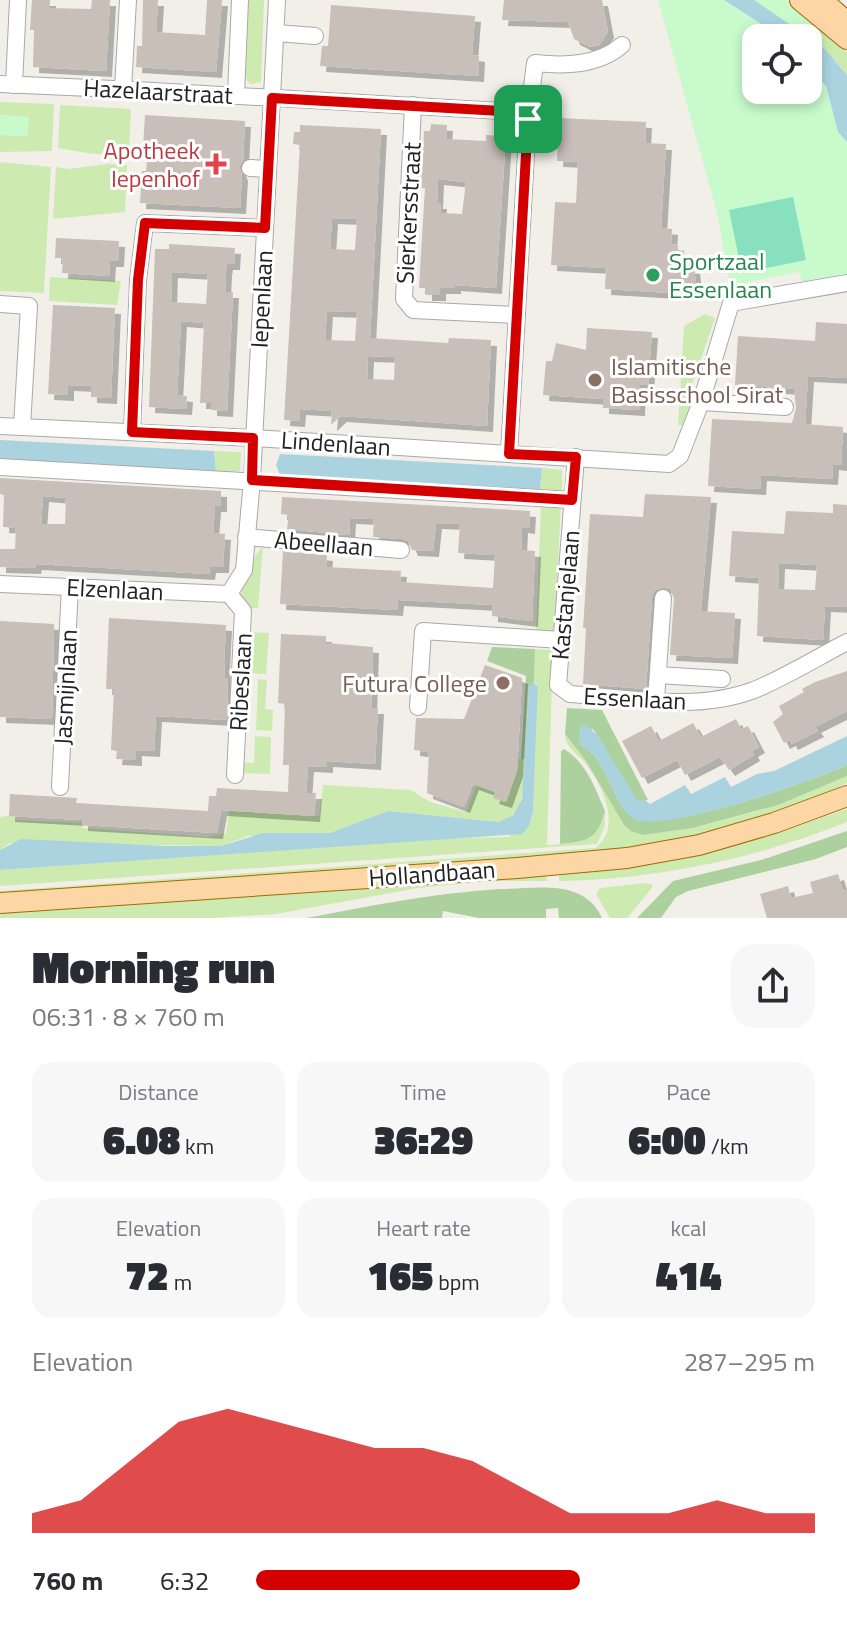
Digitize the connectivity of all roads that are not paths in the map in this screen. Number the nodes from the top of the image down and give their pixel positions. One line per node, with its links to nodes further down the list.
1 (18, 0): 12 (street)
2 (128, 0): 13 (street)
3 (240, 0): 14 (street)
4 (277, 0): 8 (street, Iepenlaan)
5 (800, 0): 10 (main road)
6 (822, 0): 7 (main road)
7 (847, 22)
8 (276, 33): 9 (street); 15 (street, Iepenlaan)
9 (315, 36)
10 (847, 39)
11 (622, 45): 17 (street)
12 (7, 85): 13 (street, Hazelaarstraat)
13 (123, 89): 14 (street, Hazelaarstraat)
14 (236, 95): 15 (street, Hazelaarstraat)
15 (272, 98): 16 (street, Hazelaarstraat); 19 (street, Iepenlaan)
16 (413, 105): 17 (street, Hazelaarstraat); 23 (street, Sierkersstraat)
17 (528, 119): 23 (street)
18 (250, 168): 19 (street)
19 (268, 169): 20 (street, Iepenlaan)
20 (265, 228): 28 (street); 29 (street, Iepenlaan)
21 (847, 283): 24 (street)
22 (0, 304): 27 (street)
23 (517, 315): 30 (street)
24 (701, 402): 25 (street); 31 (street)
25 (785, 407)
26 (0, 426): 27 (street, Lindenlaan)
27 (22, 427): 28 (street, Lindenlaan)
28 (132, 432): 29 (street, Lindenlaan)
29 (253, 438): 30 (street, Lindenlaan); 33 (street, Iepenlaan)
30 (509, 454): 31 (street, Lindenlaan)
31 (576, 457): 34 (street, Kastanjelaan)
32 (0, 467): 33 (street, Lindenlaan)
33 (252, 480): 34 (street, Lindenlaan); 35 (street, Iepenlaan)
34 (572, 500): 41 (street, Kastanjelaan)
35 (246, 537): 36 (street, Abeellaan); 39 (street, Iepenlaan)
36 (401, 550)
37 (0, 584): 38 (street, Elzenlaan)
38 (70, 587): 39 (street, Elzenlaan); 49 (street, Jasmijnlaan)
39 (229, 594): 48 (street, Ribeslaan)
40 (663, 598): 43 (street)
41 (561, 640): 45 (street, Kastanjelaan); 47 (street)
42 (847, 642): 46 (street, Essenlaan)
43 (658, 675): 44 (street); 46 (street)
44 (722, 679)
45 (558, 685): 46 (street, Essenlaan)
46 (656, 700)
47 (418, 707)
48 (235, 775)
49 (60, 787)
50 (847, 796): 51 (main road, Hollandbaan)
51 (3, 904)

